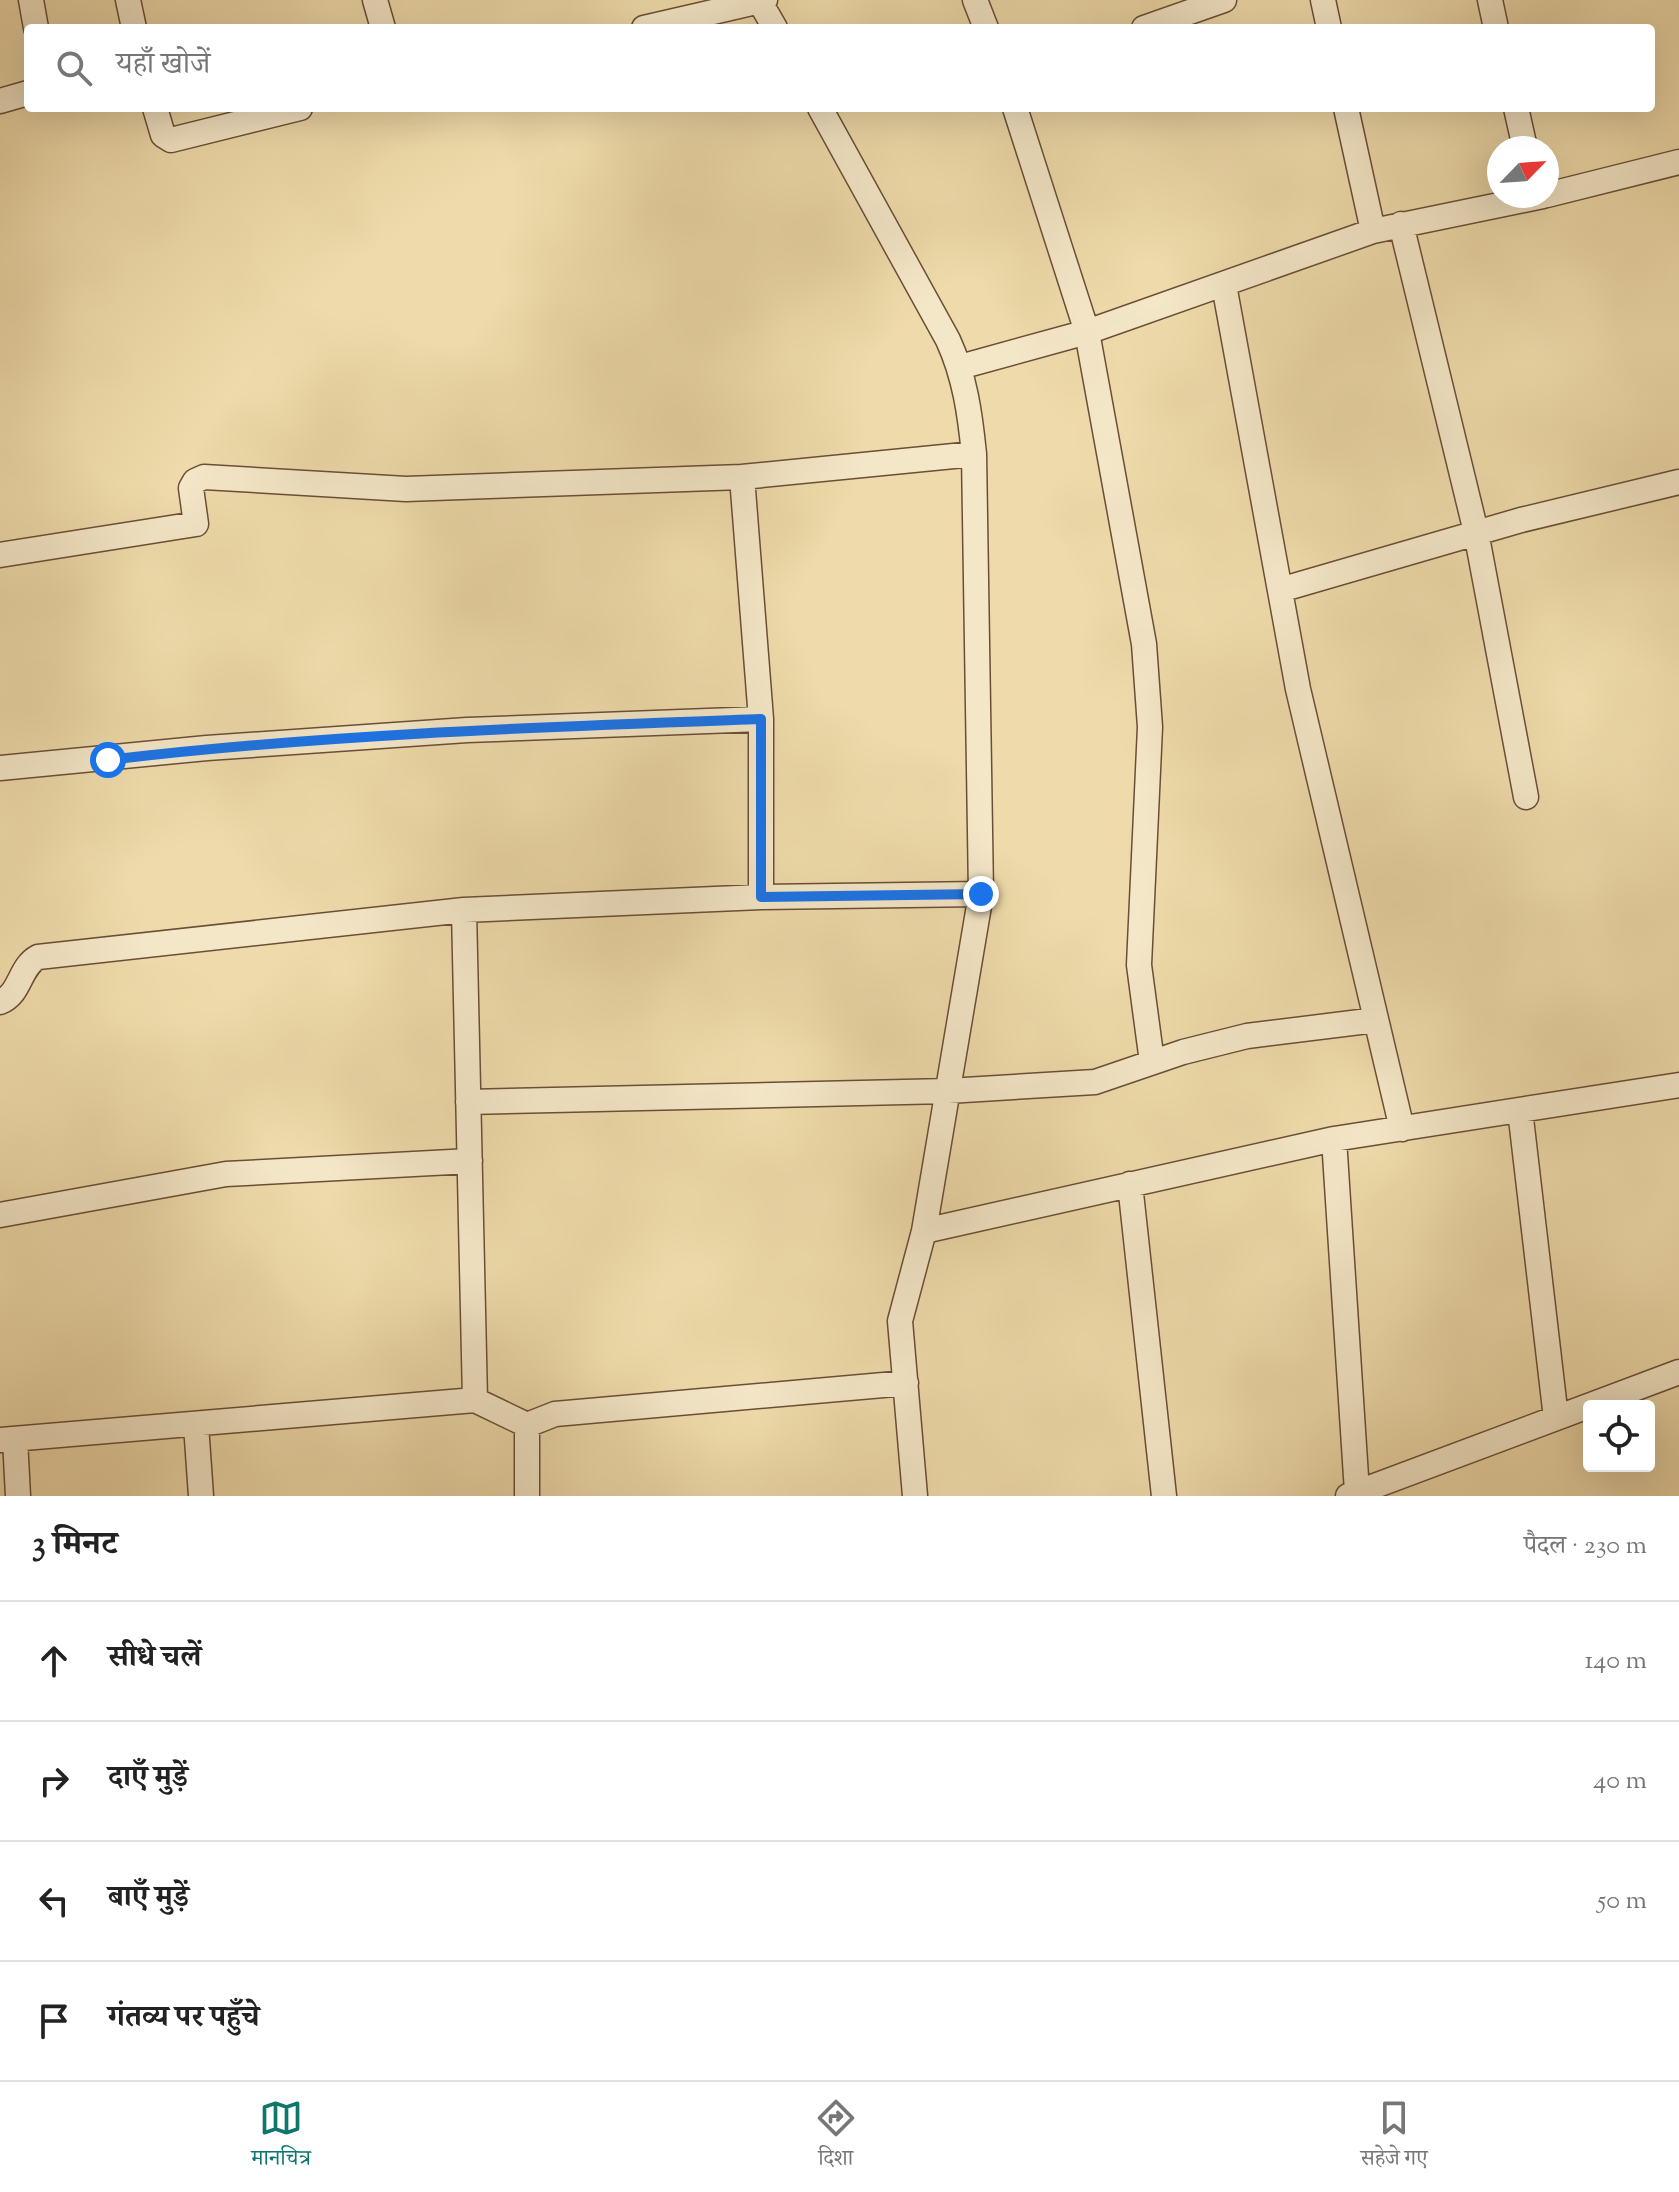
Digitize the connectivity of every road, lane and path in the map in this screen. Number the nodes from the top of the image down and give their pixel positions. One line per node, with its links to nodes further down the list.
1 (31, 0): 10 (street)
2 (128, 0): 11 (street)
3 (375, 0): 12 (street)
4 (975, 0): 15 (street)
5 (1224, 0): 16 (street)
6 (1323, 0): 17 (street)
7 (1490, 0): 18 (street)
8 (763, 1): 9 (street); 14 (street)
9 (696, 8): 13 (street)
10 (35, 24)
11 (133, 24)
12 (382, 24)
13 (654, 24)
14 (773, 24)
15 (984, 24)
16 (1155, 24)
17 (1328, 24)
18 (1495, 24)
19 (24, 94): 20 (street)
20 (0, 101)
21 (156, 112): 22 (street)
22 (284, 112)
23 (822, 112): 35 (street)
24 (1016, 112): 34 (street)
25 (1347, 112): 32 (street)
26 (1517, 112): 27 (street)
27 (1522, 136)
28 (1679, 162): 29 (street)
29 (1559, 192)
30 (1487, 207): 31 (street)
31 (1401, 224): 32 (street); 39 (street)
32 (1373, 231): 33 (street)
33 (1224, 285): 34 (street); 41 (street)
34 (1087, 332): 35 (street); 50 (street)
35 (960, 367): 36 (street)
36 (974, 454): 37 (street); 45 (street)
37 (742, 477): 40 (street); 42 (street)
38 (1679, 482): 39 (street)
39 (1476, 532): 41 (street); 44 (street)
40 (0, 555)
41 (1280, 590): 49 (street)
42 (761, 719): 43 (street); 46 (street)
43 (0, 768)
44 (1526, 797)
45 (981, 894): 46 (street); 52 (street)
46 (761, 897): 47 (street)
47 (464, 910): 48 (street); 53 (street)
48 (0, 1002)
49 (1376, 1020): 50 (street); 55 (street)
50 (1152, 1062): 52 (street)
51 (1679, 1085): 54 (street)
52 (948, 1091): 53 (street); 60 (street)
53 (468, 1102): 57 (street)
54 (1520, 1110): 55 (street); 64 (street)
55 (1402, 1129): 56 (street)
56 (1334, 1139): 58 (street); 68 (street)
57 (470, 1161): 59 (street); 63 (street)
58 (1130, 1184): 60 (street); 73 (street)
59 (0, 1215)
60 (924, 1231): 62 (street)
61 (1679, 1372): 64 (street)
62 (906, 1383): 66 (street); 72 (street)
63 (475, 1400): 65 (street); 66 (street)
64 (1556, 1418): 68 (street)
65 (196, 1425): 67 (street); 70 (street)
66 (527, 1425): 71 (street)
67 (8, 1439): 69 (street)
68 (1352, 1494)
69 (18, 1496)
70 (201, 1496)
71 (527, 1496)
72 (915, 1496)
73 (1164, 1496)

